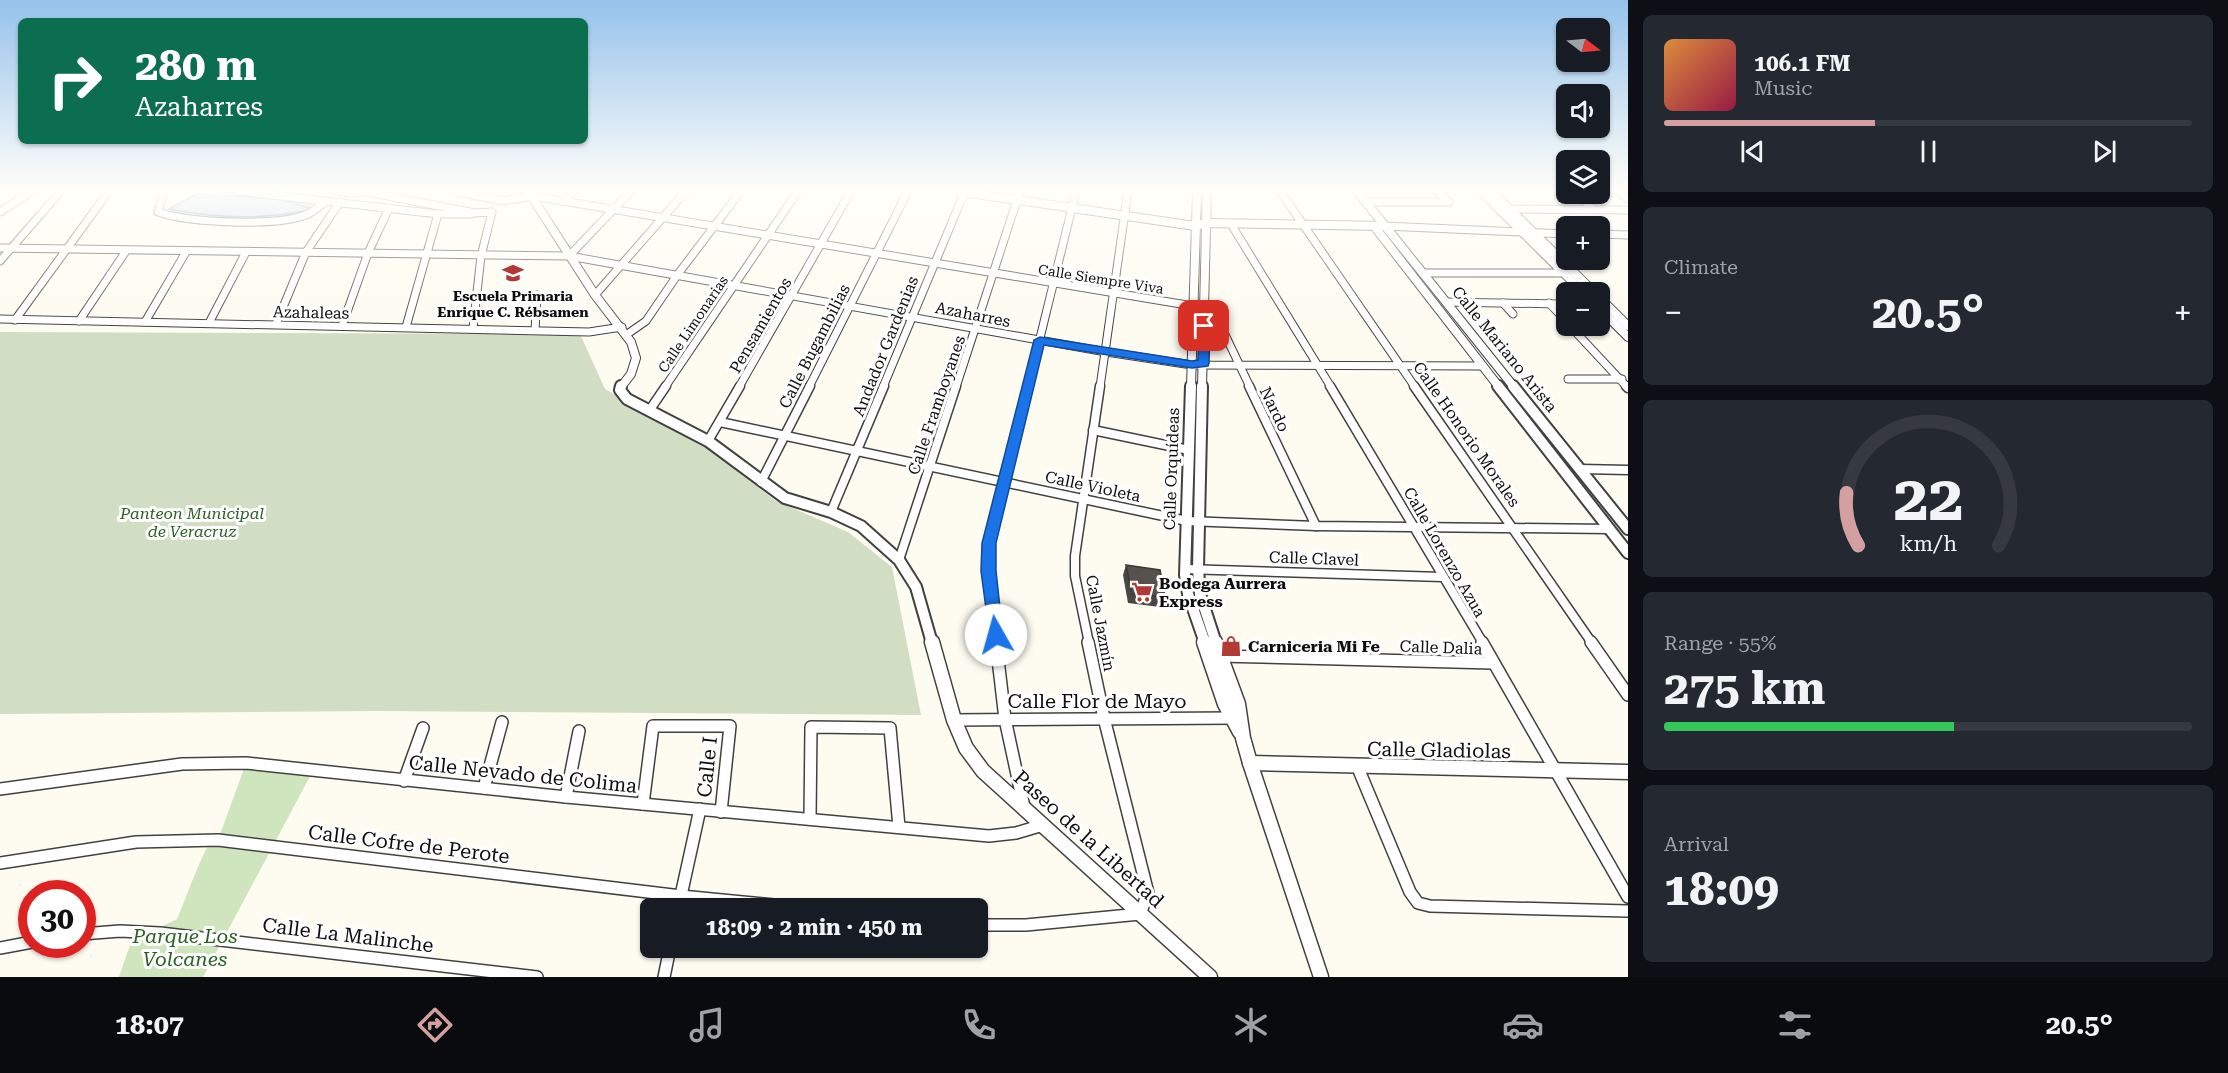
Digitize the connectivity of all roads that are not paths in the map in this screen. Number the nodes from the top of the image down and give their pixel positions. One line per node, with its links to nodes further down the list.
1 (20, 237): 29 (street)
2 (76, 237): 30 (street)
3 (316, 237): 34 (street)
4 (376, 237): 35 (street)
5 (431, 237): 37 (street)
6 (486, 237): 38 (street)
7 (557, 237): 39 (street)
8 (588, 237): 39 (street)
9 (647, 237): 42 (street)
10 (706, 237): 45 (street)
11 (766, 237): 26 (street, Calle Siempre Viva); 49 (street, Calle Limonarias)
12 (826, 237): 26 (street, Pensamientos)
13 (885, 237): 36 (street, Calle Bugambilias)
14 (944, 237): 41 (street, Andador Gardenias)
15 (1006, 237): 46 (street, Calle Framboyanes)
16 (1065, 237): 50 (street)
17 (1122, 237): 51 (street, Calle Jazmín)
18 (1198, 237): 27 (street, Calle Orquídeas)
19 (1203, 237): 27 (street, Calle Orquídeas)
20 (1239, 237): 85 (street, Calle Lorenzo Azua)
21 (1312, 237): 86 (street, Calle Honorio Morales)
22 (1387, 237): 87 (street, Calle Mariano Arista)
23 (1389, 237): 43 (street, Calle Mariano Arista)
24 (1527, 237): 44 (street)
25 (1538, 237): 48 (street)
26 (821, 245): 36 (street, Calle Siempre Viva); 54 (street, Pensamientos)
27 (1200, 247): 60 (street, Calle Orquídeas)
28 (0, 248): 29 (street, Azaharres)
29 (9, 249): 30 (street, Azaharres); 40 (street)
30 (67, 250): 31 (street, Azaharres); 67 (street)
31 (126, 251): 32 (street, Azaharres); 68 (street)
32 (186, 252): 33 (street, Azaharres); 69 (street)
33 (246, 252): 34 (street, Azaharres); 70 (street)
34 (306, 252): 35 (street, Azaharres); 71 (street)
35 (368, 254): 37 (street, Azaharres); 72 (street)
36 (876, 254): 41 (street, Calle Siempre Viva); 59 (street, Calle Bugambilias)
37 (426, 255): 38 (street, Azaharres); 74 (street)
38 (481, 256): 39 (street, Azaharres); 75 (street)
39 (569, 256): 42 (street, Azaharres); 53 (street)
40 (0, 261)
41 (933, 264): 46 (street, Calle Siempre Viva); 64 (street, Andador Gardenias)
42 (621, 265): 45 (street, Azaharres); 53 (street)
43 (1423, 273): 44 (street); 55 (street, Calle Mariano Arista)
44 (1563, 273): 47 (street)
45 (678, 274): 49 (street, Azaharres); 78 (street)
46 (995, 274): 50 (street, Calle Siempre Viva); 76 (street, Calle Framboyanes)
47 (1572, 282)
48 (1584, 282)
49 (734, 284): 54 (street, Azaharres); 91 (street, Calle Limonarias)
50 (1053, 284): 51 (street, Calle Siempre Viva); 81 (street)
51 (1115, 294): 60 (street, Calle Siempre Viva); 82 (street, Calle Jazmín)
52 (537, 295): 77 (street)
53 (595, 295): 78 (street)
54 (794, 295): 59 (street, Azaharres); 92 (street, Pensamientos)
55 (1446, 302): 56 (street); 99 (street, Calle Mariano Arista)
56 (1503, 303): 57 (street); 63 (street)
57 (1549, 303): 58 (street); 62 (street)
58 (1556, 304)
59 (849, 305): 64 (street, Azaharres); 94 (street, Calle Bugambilias)
60 (1200, 307): 83 (street, Nardo); 84 (street, Calle Orquídeas)
61 (1610, 308): 73 (street)
62 (1556, 310)
63 (1513, 314)
64 (912, 316): 76 (street, Azaharres); 96 (street, Andador Gardenias)
65 (0, 319): 67 (street, Azahaleas)
66 (1610, 319): 80 (street)
67 (15, 320): 68 (street, Azahaleas)
68 (79, 321): 69 (street, Azahaleas)
69 (145, 322): 70 (street, Azahaleas)
70 (209, 323): 71 (street, Azahaleas)
71 (276, 324): 72 (street, Azahaleas)
72 (342, 326): 74 (street, Azahaleas)
73 (1628, 326)
74 (406, 327): 75 (street, Azahaleas)
75 (473, 328): 77 (street, Azahaleas)
76 (976, 328): 81 (street, Azaharres); 98 (street, Calle Framboyanes)
77 (535, 330): 78 (street, Azahaleas)
78 (624, 331): 91 (street, Paseo de la Libertad)
79 (1580, 336): 89 (street)
80 (1628, 337)
81 (1040, 340): 82 (street, Azaharres); 102 (street)
82 (1106, 352): 84 (street, Azaharres); 93 (street, Calle Jazmín)
83 (1238, 363): 84 (street, Azaharres); 85 (street, Azaharres); 107 (street, Nardo)
84 (1198, 364): 97 (street, Calle Orquídeas); 106 (street, Calle Orquídeas)
85 (1319, 365): 86 (street, Azaharres); 109 (street, Calle Lorenzo Azua)
86 (1401, 365): 87 (street, Azaharres); 110 (street, Calle Honorio Morales)
87 (1483, 366): 111 (street, Calle Mariano Arista)
88 (1568, 379): 89 (street)
89 (1624, 380): 90 (street)
90 (1628, 387)
91 (649, 411): 95 (street, Paseo de la Libertad)
92 (720, 422): 94 (street, Calle Violeta); 95 (street, Pensamientos)
93 (1093, 430): 97 (street); 103 (street, Calle Jazmín)
94 (785, 435): 96 (street, Calle Violeta); 101 (street, Calle Bugambilias)
95 (708, 441): 101 (street, Paseo de la Libertad)
96 (857, 450): 98 (street, Calle Violeta); 104 (street, Andador Gardenias)
97 (1189, 450): 105 (street, Calle Orquídeas)
98 (929, 466): 102 (street, Calle Violeta); 113 (street, Calle Framboyanes)
99 (1581, 469): 100 (street); 108 (street, Calle Mariano Arista)
100 (1628, 470)
101 (761, 482): 104 (street, Paseo de la Libertad)
102 (1004, 482): 103 (street, Calle Violeta); 122 (street)
103 (1083, 499): 105 (street, Calle Violeta); 120 (street, Calle Jazmín)
104 (831, 512): 113 (street, Paseo de la Libertad)
105 (1187, 520): 106 (street, Calle Violeta); 114 (street, Calle Orquídeas)
106 (1199, 521): 107 (street, Calle Violeta); 115 (street, Calle Orquídeas)
107 (1316, 526): 109 (street, Calle Violeta)
108 (1627, 526)
109 (1415, 528): 110 (street, Calle Violeta); 116 (street, Calle Lorenzo Azua)
110 (1515, 530): 111 (street, Calle Violeta); 119 (street, Calle Honorio Morales)
111 (1610, 530): 112 (street, Calle Mariano Arista)
112 (1628, 553)
113 (899, 560): 123 (street, Paseo de la Libertad)
114 (1185, 569): 115 (street, Calle Clavel); 117 (street, Calle Orquídeas)
115 (1198, 569): 116 (street, Calle Clavel); 117 (street, Calle Orquídeas)
116 (1442, 576): 118 (street, Calle Lorenzo Azua)
117 (1214, 656): 118 (street, Calle Dalia); 121 (street, Calle Orquídeas)
118 (1492, 663): 129 (street, Calle Lorenzo Azua)
119 (1628, 695)
120 (1104, 718): 121 (street, Calle Flor de Mayo); 122 (street, Calle Flor de Mayo); 147 (street, Calle Jazmín)
121 (1236, 718): 127 (street, Calle Orquídeas)
122 (1005, 719): 123 (street, Calle Flor de Mayo); 137 (street)
123 (954, 720): 137 (street, Paseo de la Libertad)
124 (502, 722): 132 (street)
125 (423, 728): 131 (street)
126 (579, 731): 134 (street)
127 (1250, 763): 128 (street, Calle Gladiolas); 156 (street, Calle Orquídeas)
128 (1358, 768): 129 (street, Calle Gladiolas); 146 (street)
129 (1556, 771): 130 (street, Calle Gladiolas); 144 (street, Calle Lorenzo Azua)
130 (1628, 772)
131 (404, 781): 132 (street, Calle Nevado de Colima); 133 (street, Calle Nevado de Colima)
132 (484, 788): 134 (street, Calle Nevado de Colima)
133 (0, 789)
134 (566, 797): 135 (street, Calle Nevado de Colima)
135 (643, 804): 136 (street, Calle Nevado de Colima); 138 (street, Calle I)
136 (699, 809): 138 (street, Calle Nevado de Colima); 143 (street)
137 (1024, 809): 140 (street, Paseo de la Libertad)
138 (721, 812): 139 (street, Calle Nevado de Colima)
139 (810, 819): 141 (street, Calle Nevado de Colima); 141 (street)
140 (1043, 825): 141 (street, Calle Nevado de Colima); 147 (street, Paseo de la Libertad)
141 (899, 827)
142 (0, 863): 143 (street, Calle Cofre de Perote)
143 (681, 896): 145 (street, Calle Cofre de Perote)
144 (1628, 897)
145 (702, 898)
146 (1628, 911)
147 (1140, 914): 148 (street); 155 (street, Paseo de la Libertad)
148 (988, 926)
149 (96, 933): 153 (street, Calle La Malinche)
150 (18, 945): 151 (street)
151 (0, 948)
152 (668, 958): 154 (street)
153 (537, 977)
154 (664, 977)
155 (1210, 977)
156 (1321, 977)

